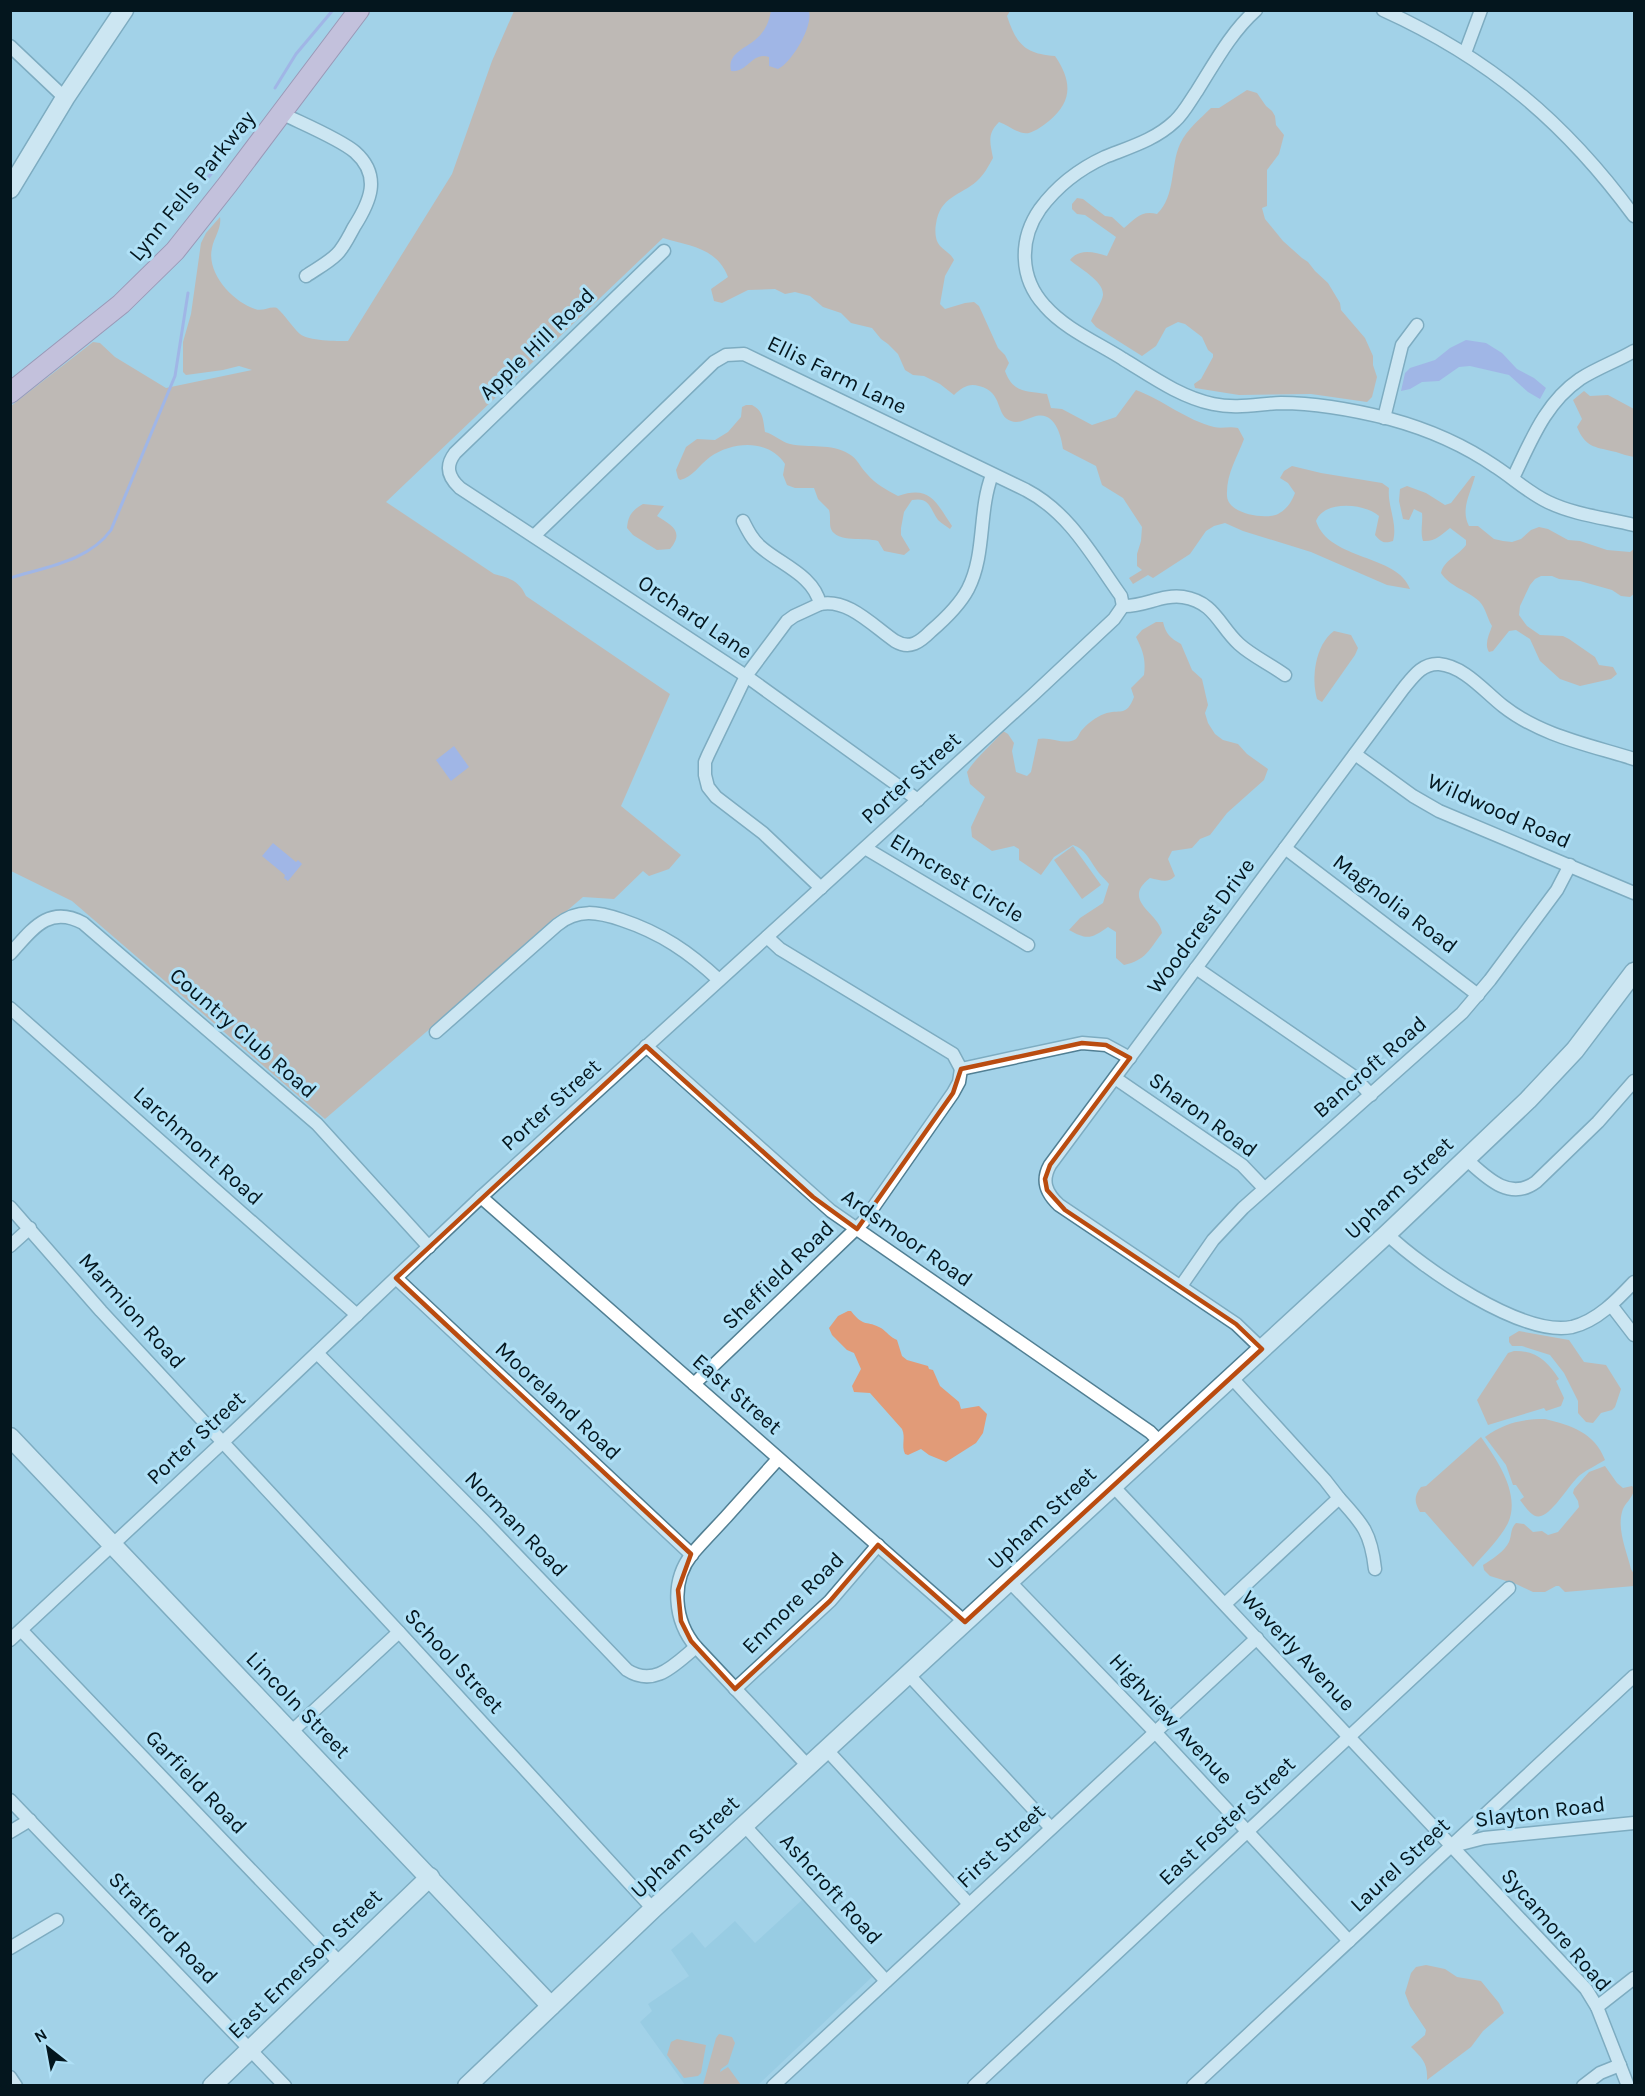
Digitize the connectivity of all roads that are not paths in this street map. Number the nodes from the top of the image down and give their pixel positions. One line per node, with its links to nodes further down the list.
1 (124, 10): 8 (main road)
2 (360, 10): 9 (main road, Lynn Fells Parkway)
3 (1256, 10): 17 (street)
4 (1383, 10): 7 (street)
5 (1481, 10): 7 (street)
6 (10, 46): 8 (street)
7 (1465, 53): 11 (street)
8 (65, 98): 10 (main road)
9 (281, 113): 13 (street); 16 (main road, Lynn Fells Parkway)
10 (10, 189)
11 (1635, 216)
12 (664, 251): 18 (street, Apple Hill Road)
13 (306, 276)
14 (1417, 325): 17 (street)
15 (1635, 351): 20 (street)
16 (10, 393)
17 (1384, 418): 20 (street)
18 (449, 471): 23 (street, Orchard Lane)
19 (992, 475): 23 (street, Ellis Farm Lane); 24 (street); 25 (street, Ellis Farm Lane)
20 (1513, 478): 22 (street)
21 (743, 521): 24 (street)
22 (1635, 525)
23 (534, 536): 27 (street, Orchard Lane)
24 (820, 604): 27 (street)
25 (1123, 606): 26 (street); 30 (street, Porter Street)
26 (1285, 675)
27 (746, 676): 30 (street, Orchard Lane); 34 (street)
28 (1355, 754): 29 (street, Woodcrest Drive); 32 (street, Woodcrest Drive); 33 (street, Wildwood Road)
29 (1635, 759)
30 (918, 800): 31 (street, Porter Street)
31 (865, 848): 34 (street, Porter Street); 37 (street, Elmcrest Circle)
32 (1285, 848): 39 (street, Woodcrest Drive); 42 (street, Magnolia Road)
33 (1570, 865): 35 (street, Wildwood Road); 42 (street, Bancroft Road)
34 (821, 888): 36 (street, Porter Street)
35 (1635, 893)
36 (766, 937): 41 (street, Porter Street); 47 (street)
37 (1028, 945)
38 (10, 954): 59 (street, Country Club Road)
39 (1196, 968): 46 (street, Woodcrest Drive); 50 (street)
40 (1635, 972): 51 (main road, Upham Street)
41 (719, 980): 44 (street); 45 (street, Porter Street)
42 (1478, 995): 50 (street, Bancroft Road)
43 (10, 1008): 64 (street, Larchmont Road)
44 (436, 1032)
45 (646, 1046): 53 (street, Porter Street); 56 (street, Ardsmoor Road)
46 (1130, 1058): 47 (street); 48 (street, Woodcrest Drive)
47 (961, 1069): 56 (street, Sheffield Road)
48 (1115, 1078): 52 (street, Sharon Road); 62 (street, Woodcrest Drive)
49 (1635, 1081): 51 (street)
50 (1371, 1095): 52 (street, Bancroft Road)
51 (1466, 1159): 57 (main road, Upham Street)
52 (1264, 1188): 62 (street, Bancroft Road)
53 (481, 1197): 59 (street, Porter Street); 69 (street, East Street)
54 (10, 1207): 55 (street, Marmion Road)
55 (30, 1228): 58 (street); 71 (street, Marmion Road)
56 (857, 1229): 69 (street, Sheffield Road); 72 (street, Ardsmoor Road)
57 (1387, 1234): 63 (street); 66 (main road, Upham Street)
58 (10, 1246)
59 (429, 1246): 60 (street, Porter Street)
60 (396, 1278): 64 (street, Porter Street); 78 (street, Mooreland Road)
61 (1635, 1282): 63 (street)
62 (1180, 1286): 66 (street, Woodcrest Drive)
63 (1611, 1305): 65 (street)
64 (357, 1315): 67 (street, Porter Street)
65 (1635, 1335)
66 (1262, 1349): 68 (main road, Upham Street)
67 (317, 1353): 71 (street, Porter Street); 88 (street, Norman Road)
68 (1231, 1377): 72 (main road, Upham Street); 75 (street)
69 (694, 1384): 73 (street, East Street)
70 (10, 1437): 76 (main road, Lincoln Street)
71 (223, 1442): 76 (street, Porter Street); 85 (street, School Street)
72 (1160, 1442): 74 (main road, Upham Street)
73 (778, 1458): 77 (street, East Street); 78 (street)
74 (1113, 1486): 80 (main road, Upham Street); 82 (street, Waverly Avenue)
75 (1340, 1498): 79 (street); 82 (street)
76 (113, 1545): 84 (street, Porter Street); 92 (main road, Lincoln Street)
77 (878, 1545): 83 (street, East Street); 91 (street, Enmore Road)
78 (692, 1555): 88 (street)
79 (1375, 1569)
80 (1010, 1581): 83 (main road, Upham Street); 93 (street, Highview Avenue)
81 (1509, 1588): 94 (street, East Foster Street)
82 (1224, 1604): 86 (street, Waverly Avenue)
83 (965, 1622): 89 (main road, Upham Street)
84 (21, 1630): 87 (street, Porter Street); 111 (street, Garfield Road)
85 (399, 1632): 92 (street); 107 (street, School Street)
86 (1257, 1638): 93 (street, First Street); 94 (street, Waverly Avenue)
87 (10, 1640)
88 (696, 1647): 91 (street)
89 (908, 1674): 95 (main road, Upham Street); 101 (street)
90 (1635, 1676): 104 (street, Laurel Street)
91 (735, 1689): 96 (street)
92 (291, 1732): 105 (main road, Lincoln Street)
93 (1155, 1732): 101 (street, First Street); 103 (street, Highview Avenue)
94 (1350, 1736): 103 (street, East Foster Street); 104 (street, Waverly Avenue)
95 (826, 1749): 96 (main road, Upham Street); 106 (street)
96 (808, 1766): 100 (main road, Upham Street)
97 (10, 1800): 98 (street, Stratford Road)
98 (30, 1820): 102 (street); 116 (street, Stratford Road)
99 (1635, 1823): 104 (street, Slayton Road)
100 (744, 1825): 107 (main road, Upham Street); 113 (street, Ashcroft Road)
101 (1051, 1828): 106 (street, First Street)
102 (10, 1832)
103 (1247, 1832): 109 (street, Highview Avenue); 124 (street, East Foster Street)
104 (1451, 1846): 109 (street, Laurel Street); 115 (street, Sycamore Road)
105 (430, 1877): 111 (main road, East Emerson Street); 114 (main road, Lincoln Street)
106 (969, 1904): 113 (street, First Street)
107 (652, 1909): 114 (main road, Upham Street)
108 (57, 1920): 110 (street)
109 (1349, 1941): 125 (street, Laurel Street)
110 (10, 1948)
111 (340, 1963): 116 (main road, East Emerson Street)
112 (1635, 1978): 115 (street)
113 (886, 1981): 123 (street, First Street)
114 (550, 2006): 122 (main road, Upham Street)
115 (1597, 2007): 117 (street, Sycamore Road)
116 (250, 2049): 120 (main road, East Emerson Street); 121 (street, Stratford Road)
117 (1620, 2065): 126 (street); 127 (street, Sycamore Road)
118 (10, 2077): 119 (street)
119 (16, 2085)
120 (212, 2085)
121 (285, 2085)
122 (467, 2085)
123 (773, 2085)
124 (974, 2085)
125 (1193, 2085)
126 (1583, 2085)
127 (1628, 2085)

